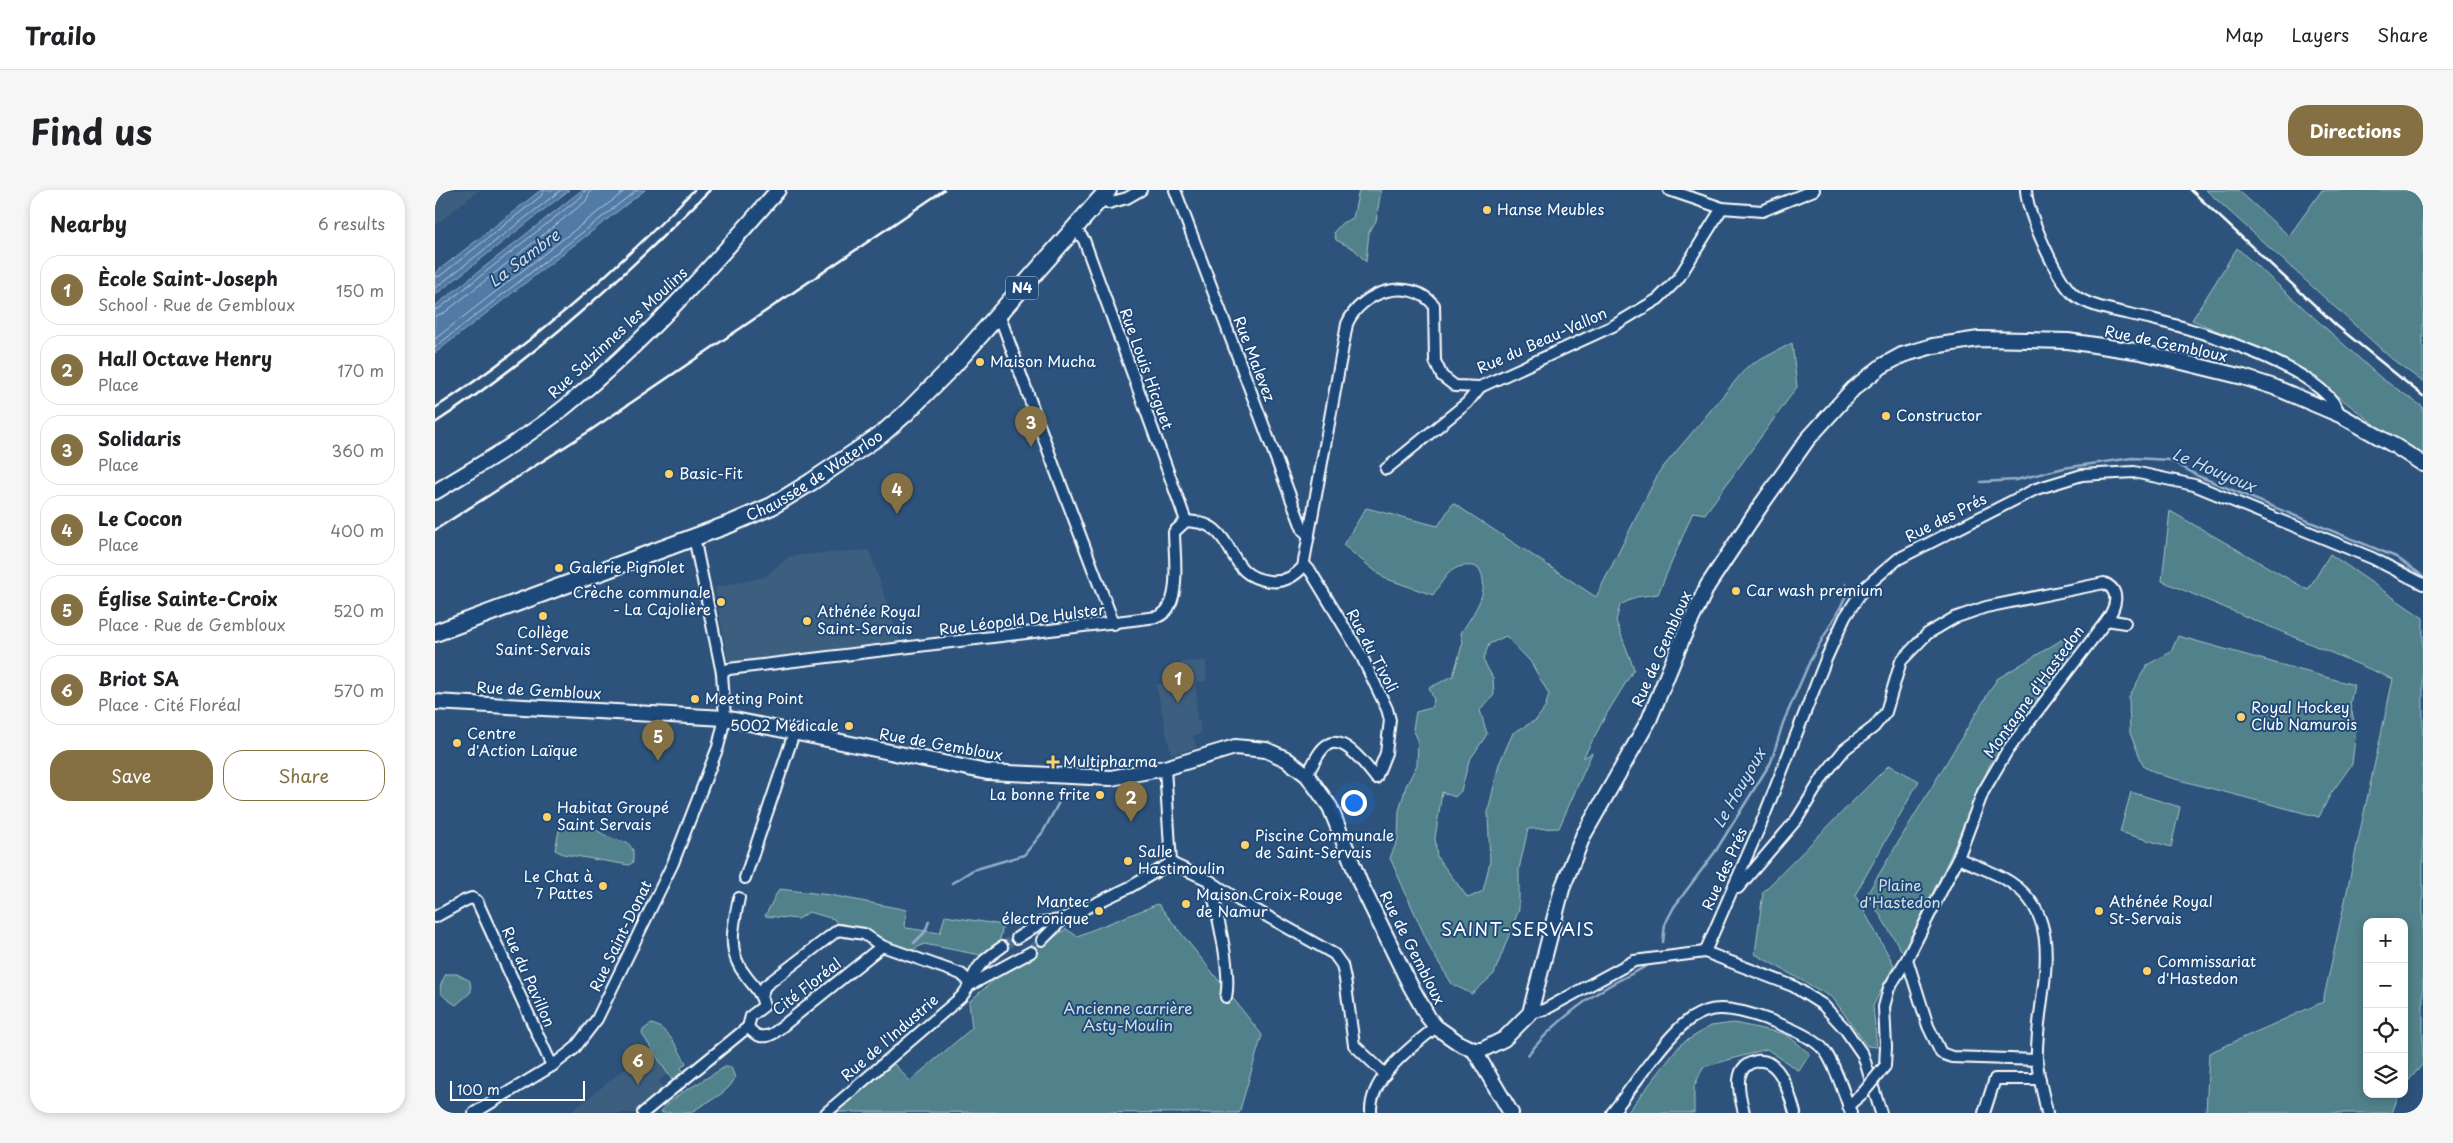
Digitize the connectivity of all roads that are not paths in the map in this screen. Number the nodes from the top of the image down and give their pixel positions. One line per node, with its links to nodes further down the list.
1 (778, 190): 17 (main road, Rue Salzinnes les Moulins)
2 (1141, 190): 8 (street)
3 (1175, 190): 19 (street, Rue Malevez)
4 (1669, 190): 9 (street)
5 (1707, 190): 9 (street)
6 (1814, 190): 10 (street)
7 (2025, 190): 14 (street)
8 (1105, 194): 11 (main road, Chaussée de Waterloo / N4)
9 (1704, 201): 10 (street)
10 (1722, 208): 13 (street, Rue du Beau-Vallon)
11 (1075, 228): 12 (main road, Chaussée de Waterloo / N4); 18 (street, Rue Louis Hicguet)
12 (999, 314): 20 (main road, Chaussée de Waterloo / N4); 25 (street)
13 (1480, 387): 16 (street); 19 (street, Rue du Beau-Vallon)
14 (2340, 416): 15 (main road, Rue de Gembloux); 51 (main road, Rue de Gembloux)
15 (2423, 464)
16 (1386, 469)
17 (435, 492)
18 (1186, 521): 21 (street); 25 (street, Rue Léopold De Hulster)
19 (1309, 536): 21 (street, Rue du Beau-Vallon)
20 (694, 537): 26 (main road, Chaussée de Waterloo / N4); 27 (street, Rue Saint-Donat)
21 (1304, 564): 32 (street, Rue du Tivoli)
22 (2423, 584): 38 (street, Rue des Prés)
23 (2107, 620): 24 (street); 33 (street, Montagne d'Hastedon); 38 (street, Montagne d'Hastedon)
24 (2125, 623)
25 (1114, 624): 27 (street, Rue Léopold De Hulster)
26 (435, 633)
27 (722, 673): 29 (street, Rue Saint-Donat)
28 (435, 702): 29 (main road, Rue de Gembloux)
29 (725, 718): 30 (main road, Rue de Gembloux); 55 (street, Rue Saint-Donat)
30 (794, 733): 31 (main road, Rue de Gembloux); 35 (street)
31 (1165, 768): 32 (main road, Rue de Gembloux); 34 (street)
32 (1307, 775): 53 (main road, Rue de Gembloux)
33 (1958, 858): 47 (street, Montagne d'Hastedon); 56 (street)
34 (1171, 863): 36 (street); 40 (street)
35 (745, 878)
36 (1210, 881): 50 (street); 57 (street)
37 (739, 898): 49 (street, Cité Floréal)
38 (1726, 905): 46 (street, Rue des Prés)
39 (435, 917): 55 (street, Rue du Pavillon)
40 (1063, 920): 41 (street); 42 (street)
41 (1017, 938)
42 (1042, 940)
43 (882, 946): 48 (street, Cité Floréal); 49 (street, Cité Floréal); 52 (street, Cité Floréal)
44 (1002, 947): 48 (street, Rue de l'Industrie)
45 (1031, 952): 48 (street, Rue de l'Industrie)
46 (1705, 952): 51 (street); 67 (street)
47 (1907, 959): 56 (street); 58 (street, Montagne d'Hastedon, bridge)
48 (972, 984): 61 (street, Rue de l'Industrie)
49 (762, 994): 52 (street, Cité Floréal)
50 (1226, 997)
51 (1530, 1013): 54 (main road, Rue de Gembloux)
52 (748, 1027): 60 (street, Cité Floréal)
53 (1436, 1027): 54 (main road, Rue de Gembloux); 57 (street)
54 (1474, 1050): 63 (main road)
55 (552, 1066): 59 (street, Rue Saint-Donat)
56 (2038, 1069): 68 (street); 69 (street)
57 (1385, 1074): 62 (street)
58 (1849, 1109): 64 (street)
59 (474, 1113)
60 (643, 1113)
61 (826, 1113)
62 (1371, 1113)
63 (1511, 1113)
64 (1612, 1113)
65 (1744, 1113): 66 (street)
66 (1795, 1113)
67 (1881, 1113)
68 (1984, 1113)
69 (2047, 1113)

